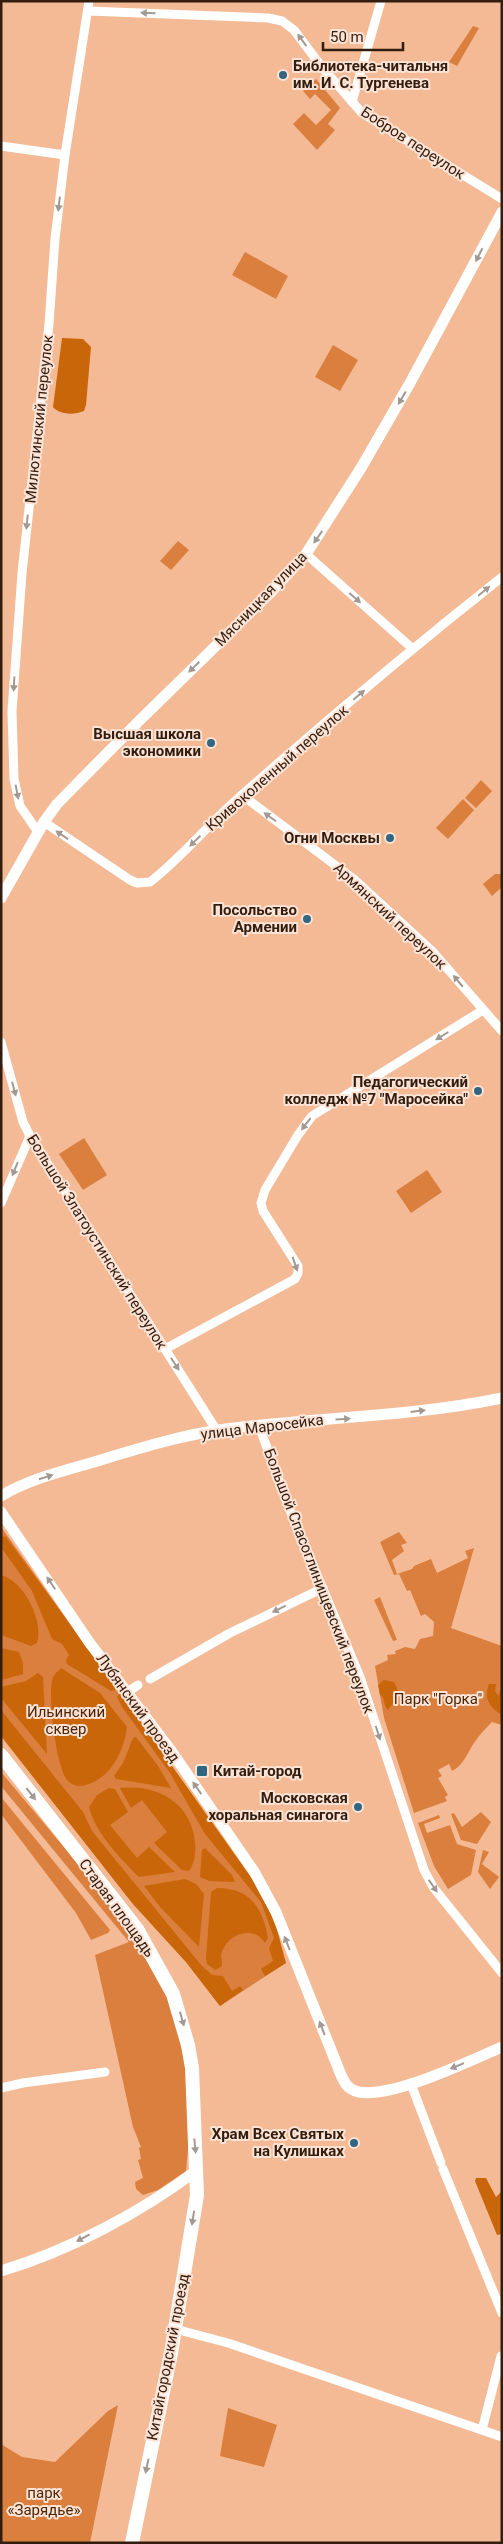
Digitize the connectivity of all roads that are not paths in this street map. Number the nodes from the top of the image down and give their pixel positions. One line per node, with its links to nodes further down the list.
1 (381, 1): 3 (street)
2 (89, 6): 3 (street, Бобров переулок, one-way to 2); 5 (street, Милютинский переулок)
3 (352, 102): 6 (street, Бобров переулок)
4 (1, 146): 5 (street)
5 (65, 155): 12 (street, Милютинский переулок, one-way to 12)
6 (502, 199)
7 (502, 212): 8 (main road, Мясницкая улица, one-way to 8)
8 (306, 554): 10 (street, one-way to 10); 12 (main road, Мясницкая улица, one-way to 12)
9 (502, 577): 10 (street, Кривоколенный переулок, one-way to 9)
10 (413, 649): 11 (street, Кривоколенный переулок, one-way to 10)
11 (242, 795): 12 (street, Кривоколенный переулок, one-way to 12); 14 (street, Армянский переулок, one-way to 11)
12 (41, 827): 13 (main road, Мясницкая улица)
13 (1, 898)
14 (483, 1010): 15 (street, Армянский переулок); 19 (street, one-way to 19)
15 (502, 1031)
16 (1, 1042): 17 (street, Большой Златоустинский переулок, one-way to 17)
17 (30, 1136): 18 (street, one-way to 18); 19 (street, Большой Златоустинский переулок)
18 (1, 1203)
19 (165, 1349): 22 (street, Большой Златоустинский переулок, one-way to 22)
20 (502, 1398): 21 (main road, улица Маросейка, one-way to 20)
21 (259, 1426): 22 (main road, улица Маросейка); 25 (street, Большой Спасоглинищевский переулок)
22 (217, 1431): 23 (main road, улица Маросейка, one-way to 22)
23 (1, 1496)
24 (3, 1517): 28 (main road, Лубянский проезд, one-way to 24)
25 (323, 1588): 26 (street, one-way to 26); 30 (street, Большой Спасоглинищевский переулок, one-way to 30)
26 (150, 1679)
27 (138, 1685): 28 (street)
28 (128, 1692): 33 (main road, Лубянский проезд, one-way to 28)
29 (1, 1756): 35 (main road, Старая площадь, one-way to 35)
30 (502, 1973)
31 (502, 2047): 33 (main road, Лубянский проезд, one-way to 33)
32 (105, 2072): 34 (street)
33 (411, 2084): 37 (street)
34 (1, 2088)
35 (197, 2170): 36 (main road, one-way to 36); 38 (main road, Китайгородский проезд, one-way to 38)
36 (1, 2271)
37 (502, 2313)
38 (175, 2329): 40 (street); 42 (main road, Китайгородский проезд, one-way to 42)
39 (501, 2356): 40 (street)
40 (482, 2430): 41 (street)
41 (502, 2437)
42 (132, 2543)

